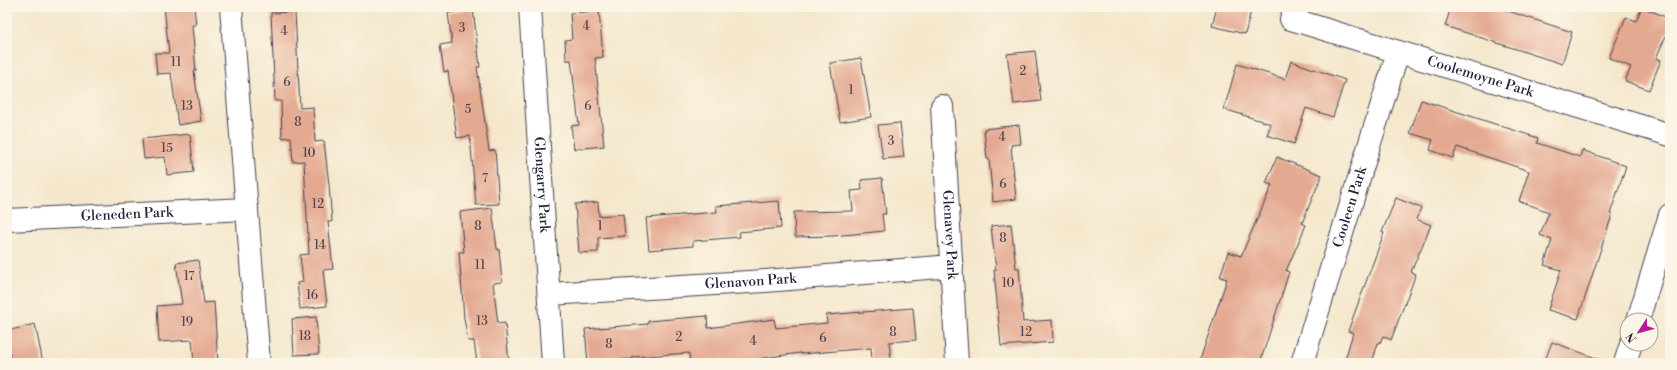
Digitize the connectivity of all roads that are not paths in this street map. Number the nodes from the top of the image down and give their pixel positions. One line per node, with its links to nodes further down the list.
1 (231, 7): 7 (street)
2 (530, 7): 11 (street, Glengarry Park)
3 (1291, 19): 4 (street, Coolemoyne Park)
4 (1398, 52): 6 (street, Coolemoyne Park); 17 (street, Cooleen Park)
5 (942, 106): 10 (street, Glenavey Park)
6 (1670, 135)
7 (247, 209): 9 (street, Gleneden Park); 14 (street)
8 (1670, 215): 12 (street)
9 (7, 220)
10 (952, 266): 11 (street, Glenavon Park); 16 (street, Glenavey Park)
11 (549, 294): 15 (street, Glengarry Park)
12 (1640, 312)
13 (1628, 352): 18 (street)
14 (259, 363)
15 (553, 363)
16 (957, 363)
17 (1302, 363)
18 (1625, 363)

